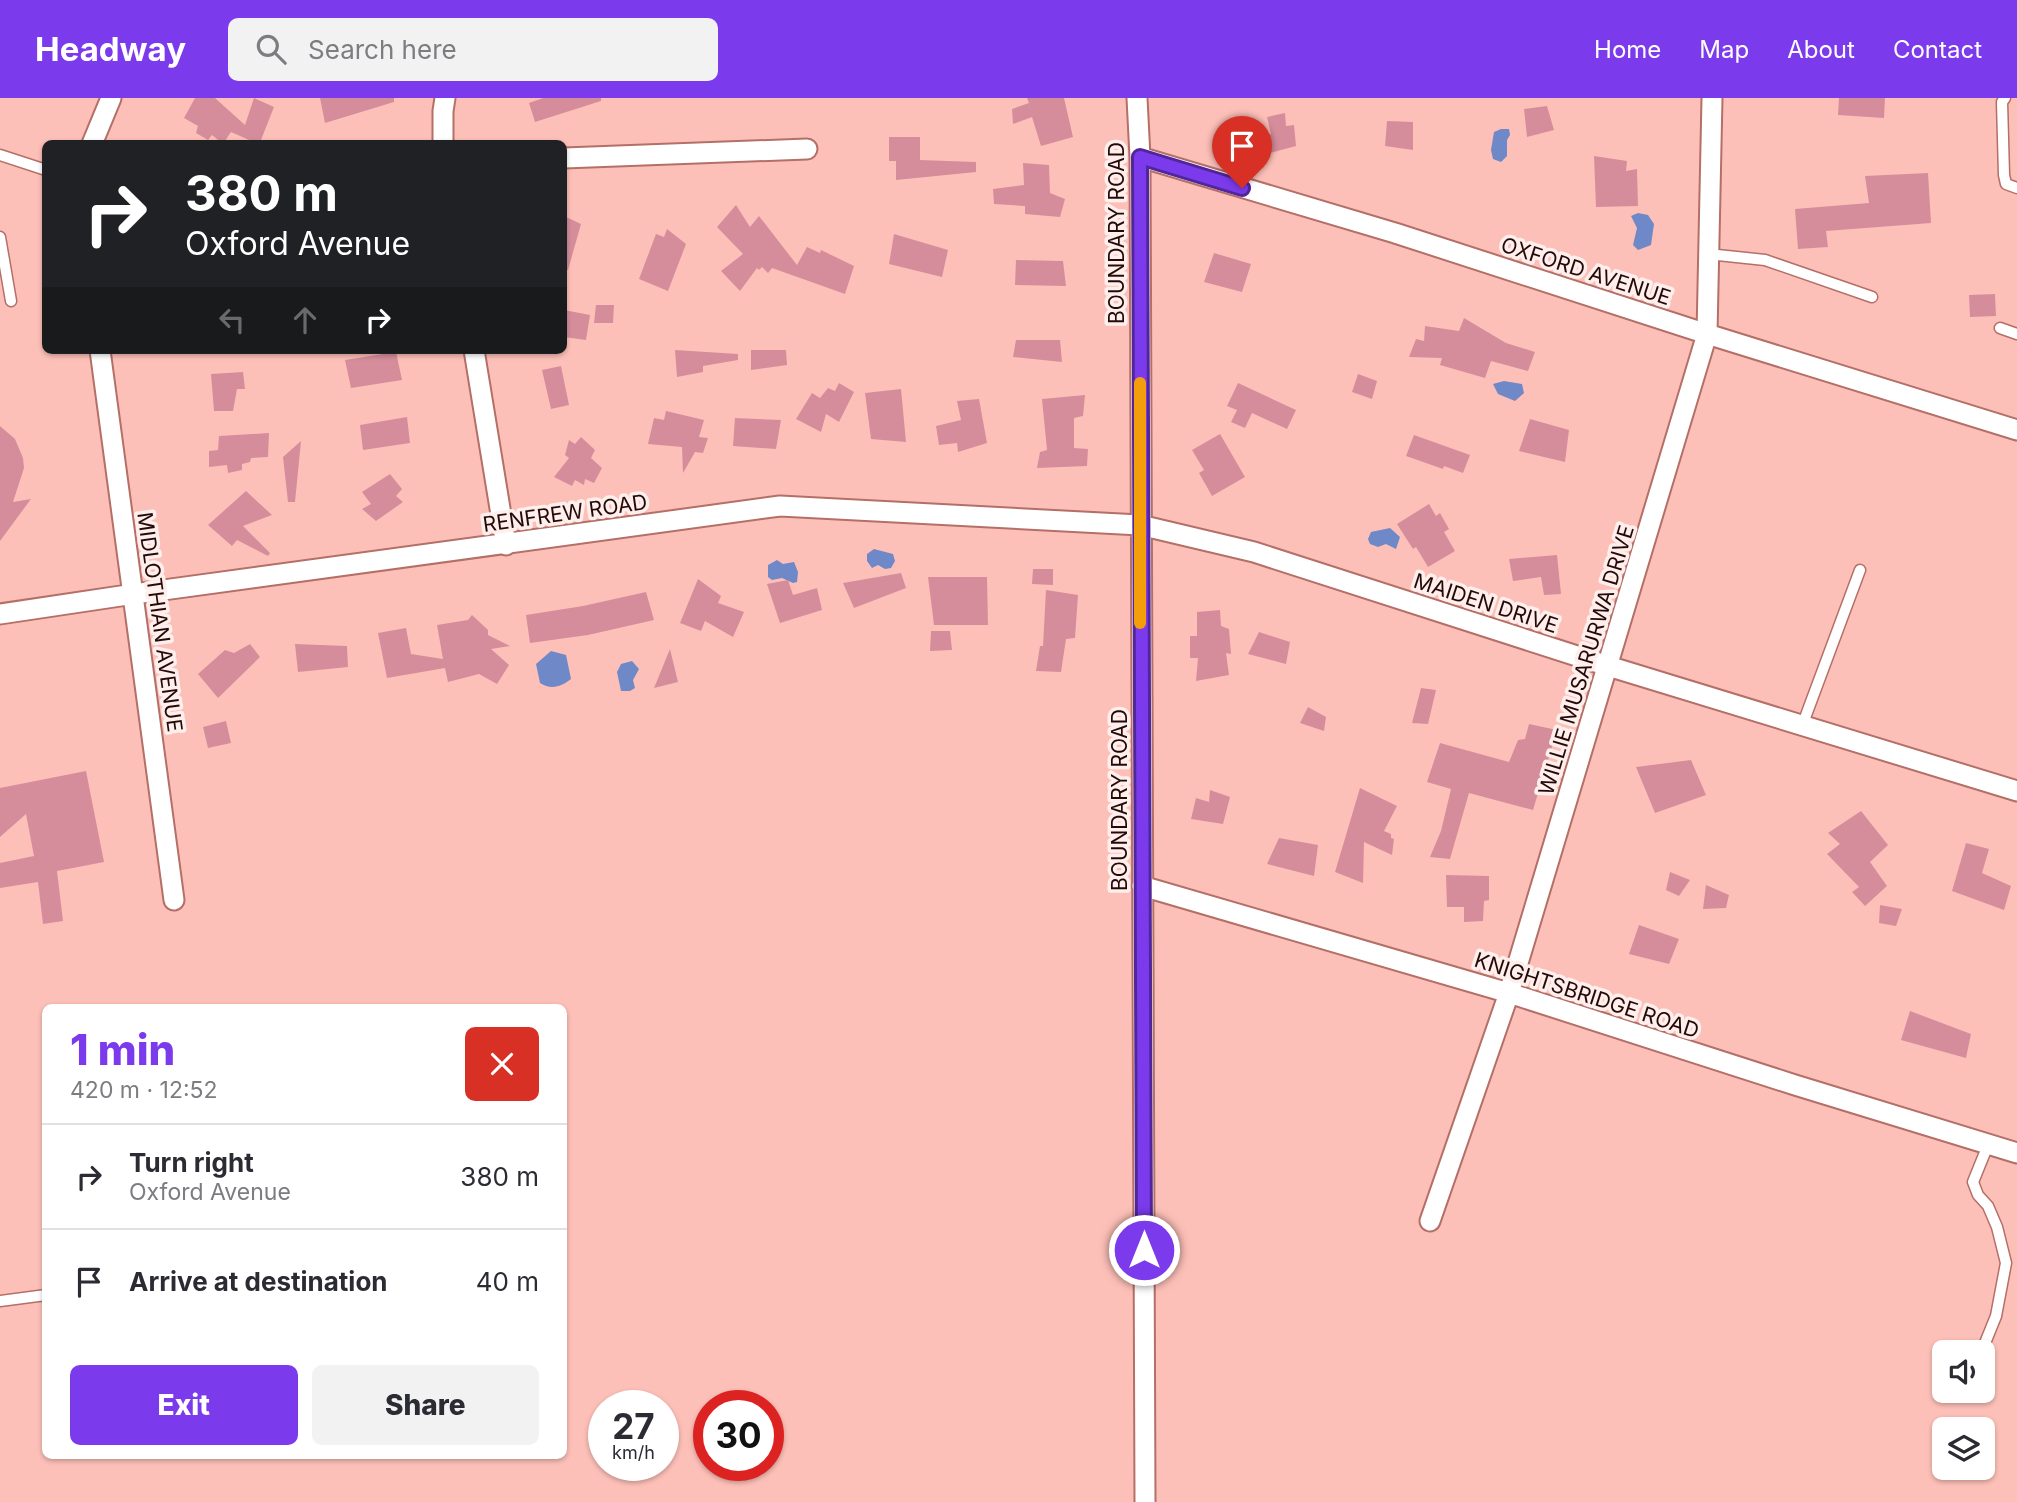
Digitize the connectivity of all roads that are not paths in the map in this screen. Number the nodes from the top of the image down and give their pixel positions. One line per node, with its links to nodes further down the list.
1 (111, 98): 6 (street)
2 (445, 98): 7 (street)
3 (1137, 98): 10 (street, BOUNDARY ROAD)
4 (1712, 98): 15 (street, WILLIE MUSARURWA DRIVE)
5 (2004, 98): 13 (lane)
6 (94, 140)
7 (443, 140)
8 (807, 149): 11 (street)
9 (0, 155): 12 (lane)
10 (1140, 157): 19 (street, OXFORD AVENUE); 24 (street, BOUNDARY ROAD)
11 (567, 158)
12 (42, 169)
13 (2017, 188)
14 (0, 237): 17 (lane)
15 (1708, 254): 16 (lane); 19 (street, WILLIE MUSARURWA DRIVE)
16 (1872, 297)
17 (11, 301)
18 (2000, 328): 20 (lane)
19 (1707, 334): 23 (street, OXFORD AVENUE); 29 (street, WILLIE MUSARURWA DRIVE)
20 (2017, 334)
21 (101, 354): 27 (street, MIDLOTHIAN AVENUE)
22 (475, 354): 25 (street)
23 (2017, 430)
24 (1140, 525): 25 (street, RENFREW ROAD); 29 (street, MAIDEN DRIVE); 32 (street, BOUNDARY ROAD)
25 (506, 545): 27 (street, RENFREW ROAD)
26 (1860, 570): 30 (lane)
27 (134, 594): 28 (street, RENFREW ROAD); 33 (street, MIDLOTHIAN AVENUE)
28 (0, 614)
29 (1608, 666): 30 (street, MAIDEN DRIVE); 34 (street, WILLIE MUSARURWA DRIVE)
30 (1802, 726): 31 (street, MAIDEN DRIVE)
31 (2017, 791)
32 (1142, 886): 34 (street, KNIGHTSBRIDGE ROAD); 41 (street, BOUNDARY ROAD)
33 (174, 901)
34 (1508, 993): 35 (street, KNIGHTSBRIDGE ROAD); 37 (street, WILLIE MUSARURWA DRIVE)
35 (1988, 1145): 36 (street, KNIGHTSBRIDGE ROAD); 40 (lane)
36 (2017, 1153)
37 (1430, 1221)
38 (42, 1296): 39 (lane)
39 (0, 1301)
40 (1986, 1340)
41 (1146, 1502)

